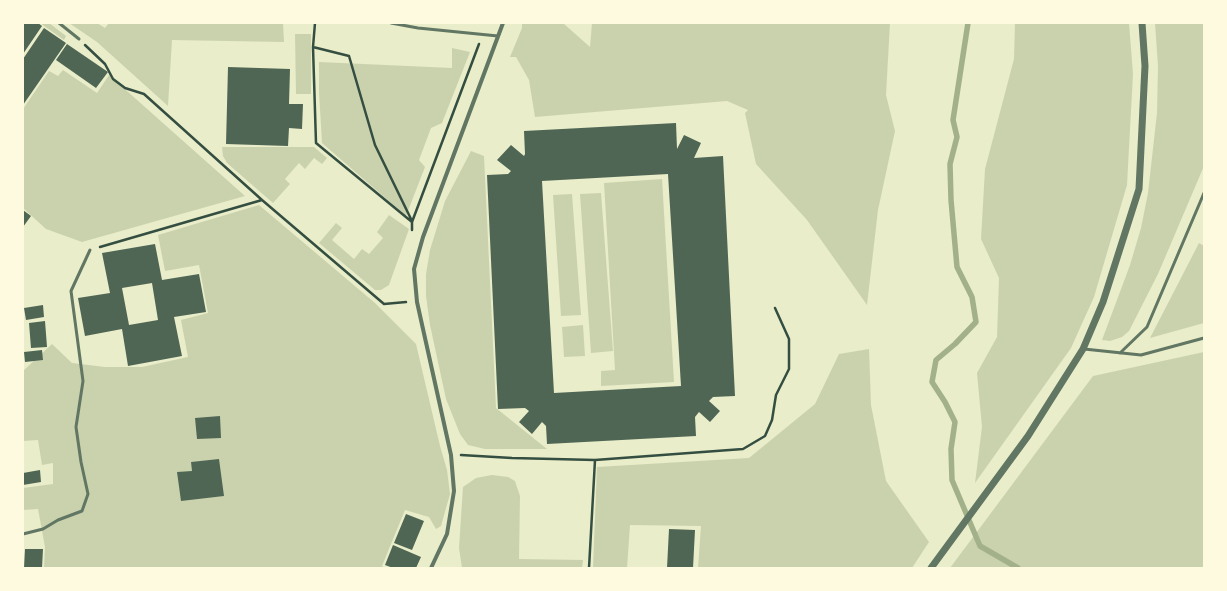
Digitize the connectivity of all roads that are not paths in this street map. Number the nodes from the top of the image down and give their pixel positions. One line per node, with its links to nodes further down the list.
1 (58, 23): 6 (lane)
2 (391, 23): 5 (lane)
3 (503, 23): 5 (street)
4 (1142, 23): 10 (street)
5 (498, 36): 13 (street)
6 (79, 39)
7 (1204, 193): 11 (lane)
8 (90, 250): 12 (lane)
9 (1204, 338): 11 (lane)
10 (1083, 349): 11 (lane); 14 (street)
11 (1120, 353)
12 (23, 534)
13 (431, 568)
14 (931, 568)

